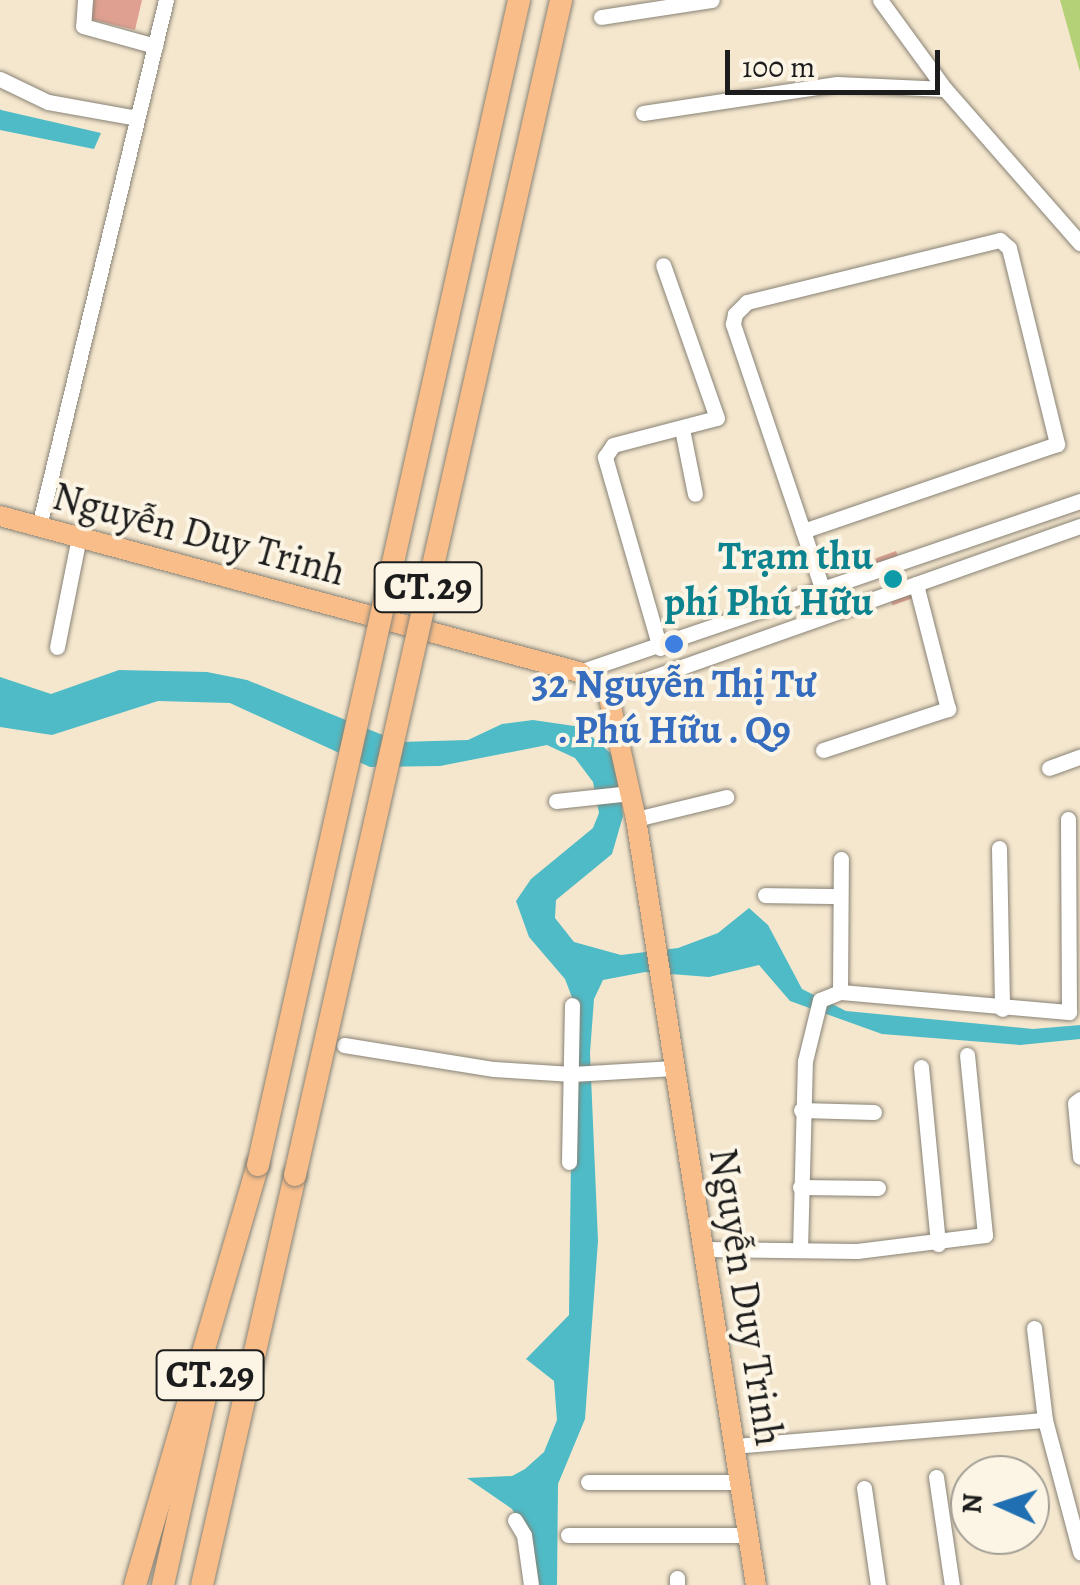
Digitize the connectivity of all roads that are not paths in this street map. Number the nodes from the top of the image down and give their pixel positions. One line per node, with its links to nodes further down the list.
1 (84, 0): 8 (street)
2 (166, 0): 8 (street)
3 (519, 0): 54 (highway, CT.29, bridge)
4 (561, 0): 73 (highway, CT.29, bridge)
5 (712, 0): 7 (street)
6 (880, 0): 10 (street)
7 (601, 18)
8 (155, 46): 12 (street)
9 (0, 79): 12 (street)
10 (945, 89): 11 (street); 13 (street)
11 (643, 113)
12 (137, 118): 19 (street)
13 (1080, 243)
14 (663, 265): 15 (street)
15 (682, 429): 16 (street); 26 (street)
16 (695, 494)
17 (1080, 501): 24 (street)
18 (0, 516): 19 (main road, Nguyễn Duy Trinh)
19 (39, 526): 22 (main road, Nguyễn Duy Trinh)
20 (1080, 526): 23 (street)
21 (803, 531): 21 (street); 24 (street)
22 (79, 537): 25 (street); 27 (main road, Nguyễn Duy Trinh)
23 (916, 584): 28 (street); 29 (street)
24 (823, 591): 26 (street)
25 (57, 647)
26 (660, 648): 27 (street)
27 (580, 672): 28 (main road, Nguyễn Duy Trinh)
28 (608, 693): 32 (main road)
29 (823, 750)
30 (1080, 758): 31 (street)
31 (1049, 768)
32 (631, 793): 34 (street); 35 (main road)
33 (726, 797): 35 (street)
34 (556, 801)
35 (636, 819): 46 (main road, Nguyễn Duy Trinh)
36 (1068, 820): 43 (street)
37 (999, 848): 43 (street)
38 (841, 859): 40 (street)
39 (765, 894): 40 (street)
40 (840, 896): 41 (street)
41 (840, 992): 43 (street); 50 (street)
42 (572, 1004): 48 (street)
43 (1002, 1009)
44 (344, 1046): 48 (street)
45 (967, 1055): 57 (street)
46 (674, 1068): 48 (street); 58 (main road, Nguyễn Duy Trinh)
47 (922, 1068): 57 (street)
48 (571, 1074): 53 (street)
49 (1080, 1099): 52 (street)
50 (801, 1110): 51 (street); 55 (street)
51 (874, 1112)
52 (1080, 1157)
53 (569, 1162)
54 (258, 1165): 71 (highway); 72 (highway, CT.29)
55 (800, 1187): 56 (street); 59 (street)
56 (878, 1188)
57 (938, 1244): 59 (street)
58 (703, 1250): 59 (street); 62 (main road, Nguyễn Duy Trinh)
59 (800, 1250)
60 (1034, 1328): 61 (street)
61 (1045, 1420): 62 (street); 70 (street)
62 (734, 1446): 65 (main road, Nguyễn Duy Trinh)
63 (936, 1478): 77 (street)
64 (588, 1482): 65 (street)
65 (740, 1482): 69 (main road, Nguyễn Duy Trinh)
66 (864, 1488): 76 (street)
67 (514, 1520): 74 (street)
68 (568, 1535): 69 (street)
69 (748, 1535): 75 (main road, Nguyễn Duy Trinh)
70 (1080, 1552)
71 (135, 1585)
72 (162, 1585)
73 (206, 1585)
74 (531, 1585)
75 (756, 1585)
76 (878, 1585)
77 (952, 1585)

